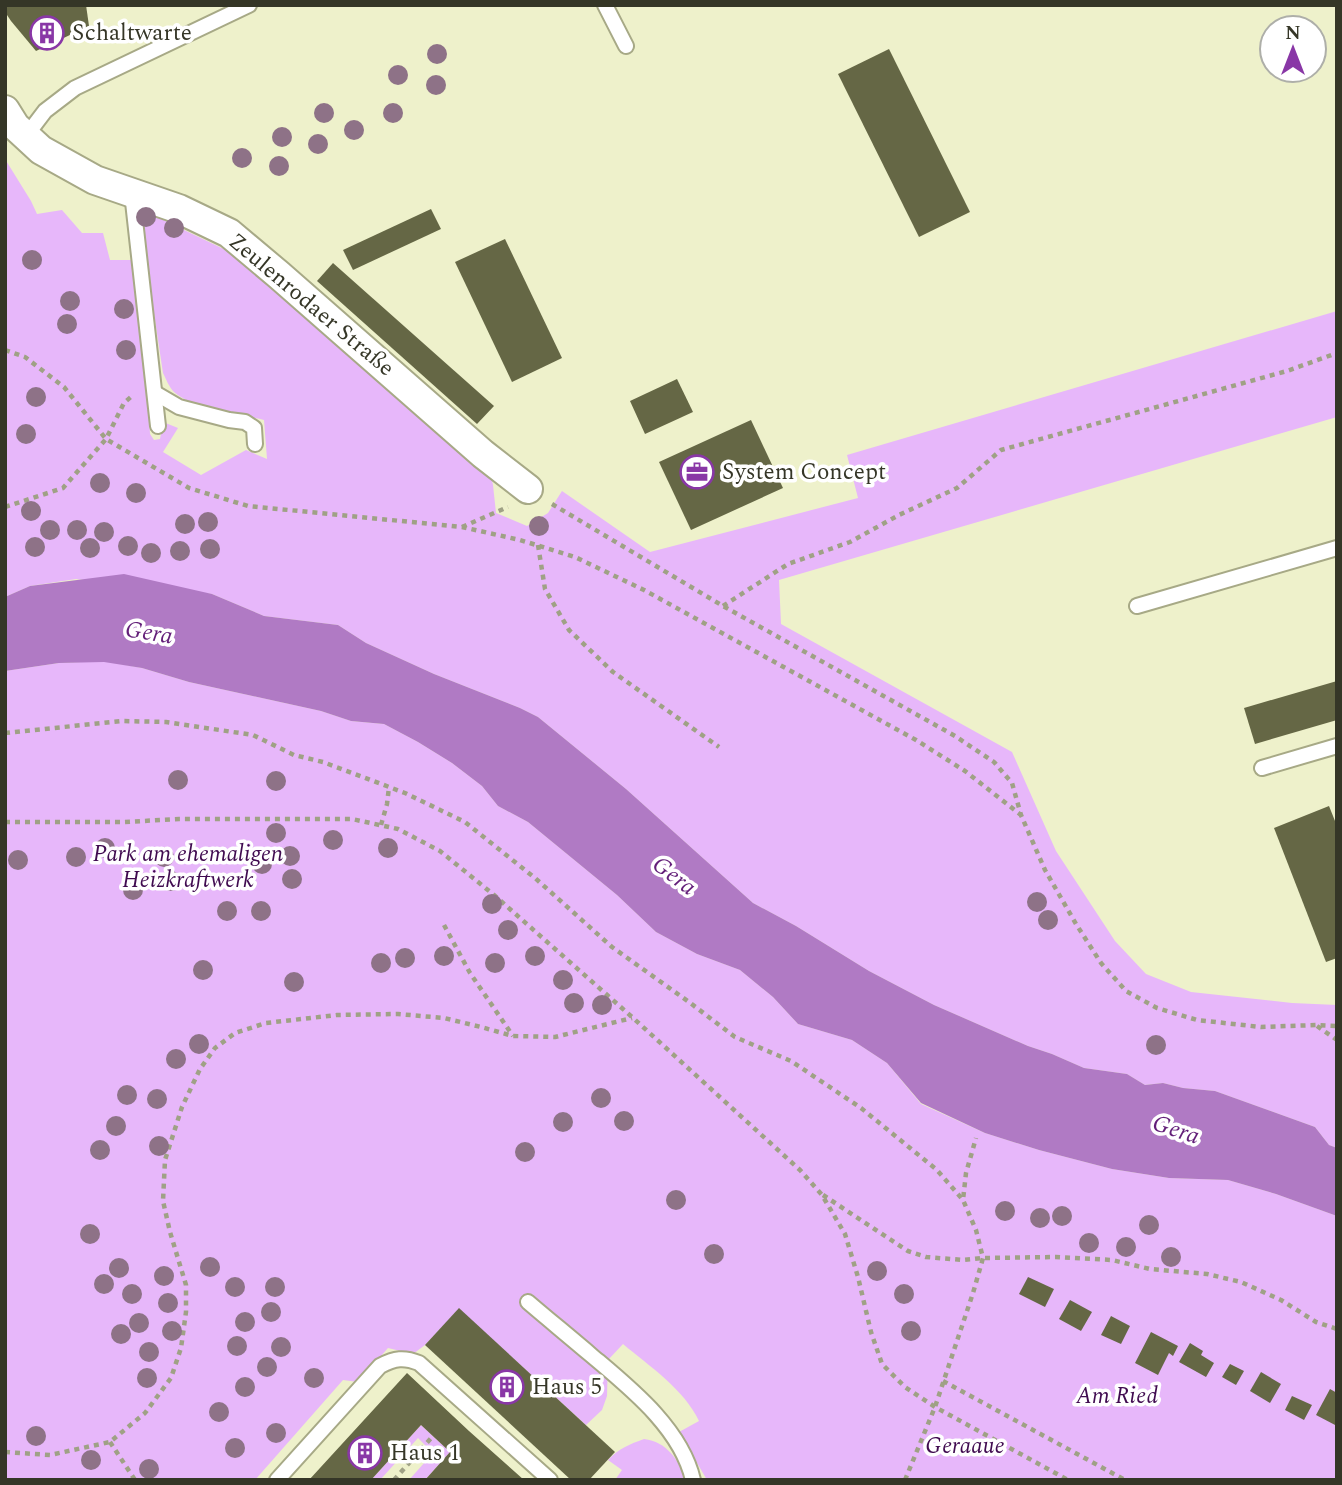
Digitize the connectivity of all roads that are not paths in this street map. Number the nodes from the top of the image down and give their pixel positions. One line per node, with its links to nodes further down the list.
1 (249, 5): 5 (lane)
2 (606, 5): 3 (lane)
3 (626, 46)
4 (5, 110): 5 (street, Zeulenrodaer Straße)
5 (26, 136): 6 (street, Zeulenrodaer Straße)
6 (132, 193): 7 (lane); 10 (street, Zeulenrodaer Straße)
7 (155, 393): 8 (lane); 9 (lane)
8 (158, 426)
9 (255, 444)
10 (528, 489)
11 (1337, 548): 12 (lane)
12 (1137, 606)
13 (1337, 746): 14 (lane)
14 (1262, 768)
15 (528, 1302): 18 (lane)
16 (277, 1480): 17 (lane)
17 (550, 1480)
18 (693, 1480)

